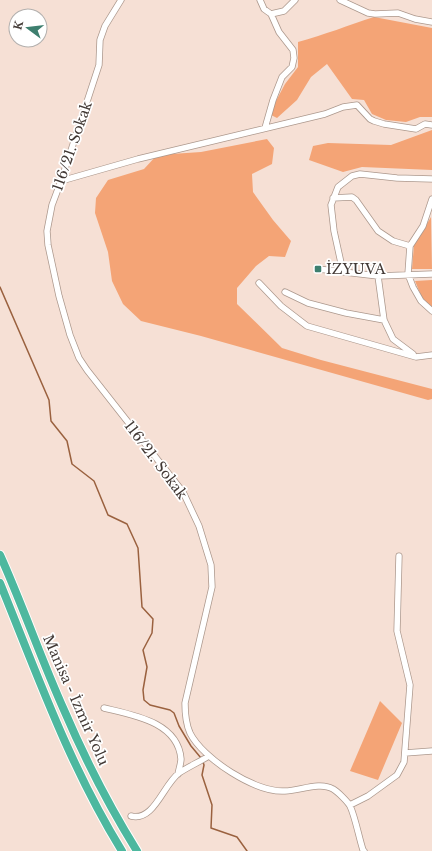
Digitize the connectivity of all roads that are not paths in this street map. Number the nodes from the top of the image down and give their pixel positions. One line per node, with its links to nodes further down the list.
1 (122, 0): 10 (street, 116/21. Sokak)
2 (260, 0): 5 (street)
3 (295, 0): 5 (street)
4 (340, 0): 6 (street)
5 (271, 14): 8 (street)
6 (432, 22)
7 (432, 125): 8 (street)
8 (265, 128): 10 (street)
9 (432, 179): 11 (street)
10 (61, 181): 32 (street, 116/21. Sokak)
11 (333, 198): 14 (street); 16 (street)
12 (432, 199): 13 (street)
13 (430, 212): 14 (street)
14 (410, 246): 17 (street)
15 (318, 270): 16 (street)
16 (343, 272): 19 (street)
17 (408, 274): 18 (street); 19 (street); 22 (street)
18 (432, 274)
19 (378, 276): 23 (street)
20 (259, 283): 25 (street)
21 (285, 292): 23 (street)
22 (432, 311)
23 (384, 320): 25 (street)
24 (432, 355): 25 (street)
25 (416, 357)
26 (0, 555): 37 (highway, Manisa - İzmir Yolu)
27 (399, 556): 31 (street)
28 (0, 583): 36 (highway, Manisa - İzmir Yolu)
29 (104, 708): 33 (street)
30 (432, 750): 31 (street)
31 (405, 753): 34 (street)
32 (209, 756): 33 (street); 34 (street, 116/21. Sokak)
33 (178, 774): 35 (street)
34 (350, 805): 38 (street)
35 (131, 816)
36 (122, 851)
37 (137, 851)
38 (364, 851)

